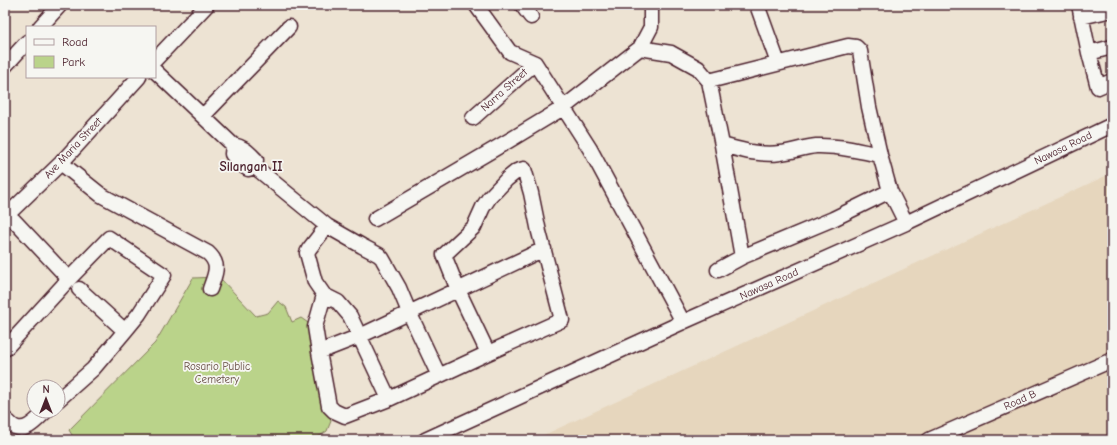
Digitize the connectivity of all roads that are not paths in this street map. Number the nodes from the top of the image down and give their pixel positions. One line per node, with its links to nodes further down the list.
1 (60, 5): 10 (street)
2 (207, 5): 16 (street)
3 (476, 5): 17 (street)
4 (522, 5): 9 (street)
5 (651, 5): 14 (street)
6 (757, 5): 18 (street)
7 (1112, 10): 8 (street)
8 (1080, 11): 15 (street)
9 (531, 17)
10 (41, 26)
11 (289, 27): 25 (street)
12 (26, 43): 19 (street)
13 (1112, 47): 15 (street)
14 (640, 48): 23 (street); 24 (street)
15 (1089, 53): 22 (street)
16 (156, 59)
17 (534, 63): 24 (street); 26 (street, Narra Street)
18 (778, 63): 23 (street); 29 (street)
19 (5, 66)
20 (156, 72): 25 (street)
21 (138, 78): 30 (street, Ave Maria Street)
22 (1112, 81)
23 (709, 82): 28 (street)
24 (564, 108): 33 (street); 44 (street)
25 (203, 116): 35 (street)
26 (473, 118)
27 (1112, 125): 34 (street, Nawasa Road)
28 (722, 145): 29 (street); 37 (street)
29 (880, 155): 31 (street)
30 (60, 163): 32 (street, Ave Maria Street); 40 (street)
31 (890, 191): 34 (street); 37 (street)
32 (6, 214): 39 (street)
33 (375, 219)
34 (906, 223): 44 (street, Nawasa Road)
35 (327, 226): 42 (street); 43 (street)
36 (544, 249): 41 (street); 41 (street); 49 (street)
37 (742, 257): 38 (street)
38 (718, 270)
39 (74, 284): 45 (street); 45 (street); 47 (street)
40 (210, 289)
41 (458, 290): 43 (street); 49 (street)
42 (324, 295): 46 (street); 48 (street)
43 (409, 312): 46 (street); 51 (street)
44 (683, 322): 56 (street, Nawasa Road)
45 (125, 331): 52 (street)
46 (360, 336): 48 (street); 53 (street)
47 (5, 349)
48 (319, 352): 53 (street)
49 (488, 353): 51 (street)
50 (1112, 360): 57 (street, Road B)
51 (439, 376): 53 (street)
52 (66, 393)
53 (389, 399)
54 (5, 419): 55 (street)
55 (37, 419)
56 (424, 440)
57 (929, 440)

